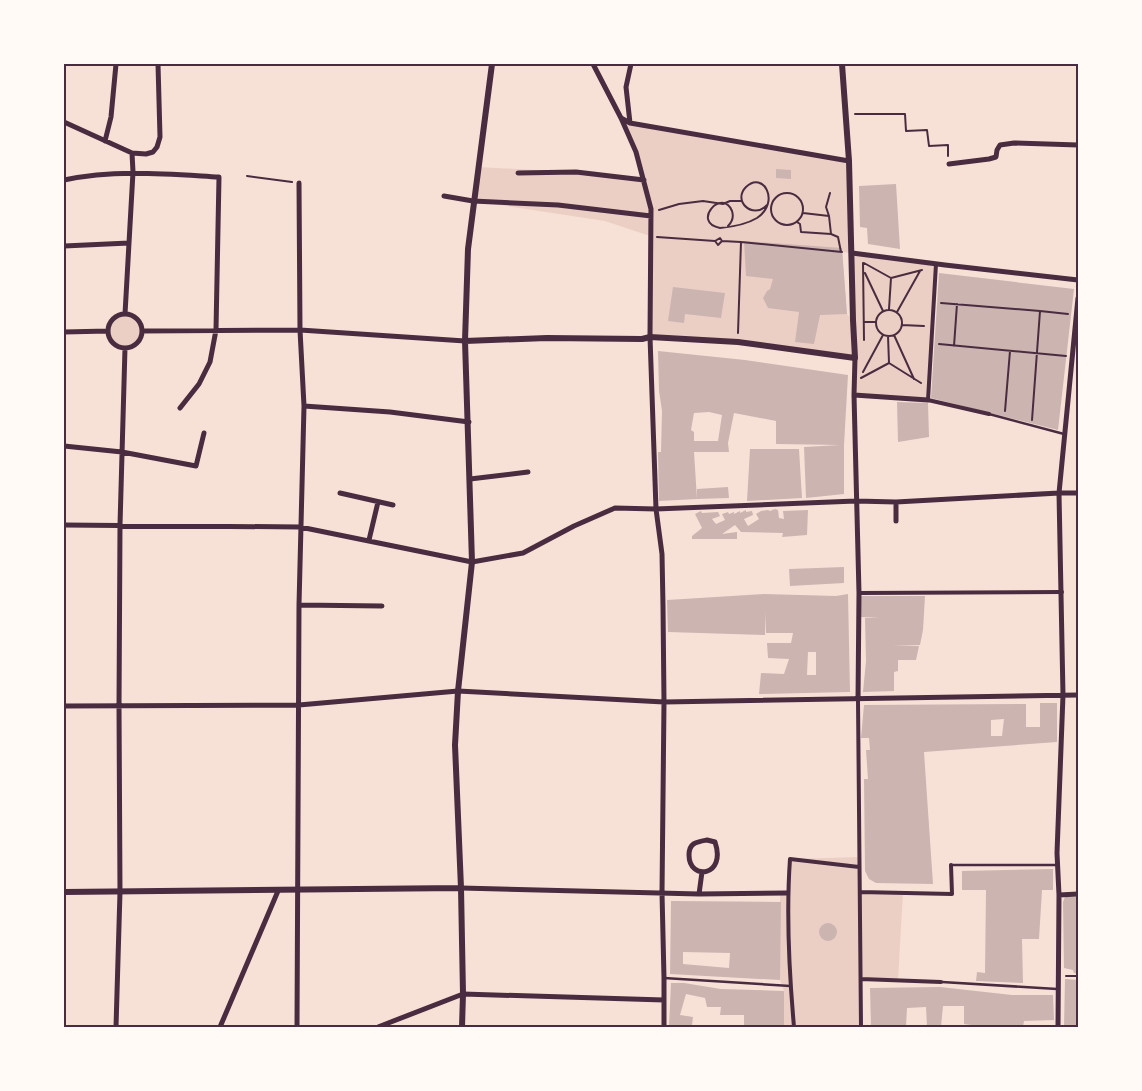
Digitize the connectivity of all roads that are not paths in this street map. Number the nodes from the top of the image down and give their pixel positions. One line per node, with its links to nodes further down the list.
1 (116, 64): 10 (street)
2 (158, 64): 12 (street)
3 (492, 64): 21 (street)
4 (593, 64): 7 (street)
5 (631, 64): 9 (street)
6 (842, 64): 13 (street)
7 (621, 118): 9 (street); 18 (street)
8 (64, 122): 10 (street)
9 (630, 123): 13 (street)
10 (105, 141): 12 (street)
11 (1078, 145): 14 (street)
12 (132, 153): 15 (street)
13 (849, 161): 25 (street)
14 (949, 164)
15 (133, 172): 17 (street); 23 (street); 30 (street)
16 (518, 173): 18 (street)
17 (64, 180)
18 (644, 180): 22 (street)
19 (299, 182): 31 (street)
20 (444, 196): 21 (street)
21 (473, 201): 22 (street); 36 (street)
22 (651, 216): 35 (street)
23 (129, 243): 24 (street); 29 (street)
24 (64, 246)
25 (852, 256): 26 (street); 38 (street)
26 (936, 265): 27 (street); 40 (street)
27 (1078, 280)
28 (1078, 298): 46 (street)
29 (125, 314): 32 (street); 33 (street)
30 (216, 330): 31 (street); 33 (street); 42 (street)
31 (300, 330): 36 (street); 41 (street)
32 (108, 331): 34 (street); 37 (street)
33 (142, 331): 37 (street)
34 (64, 332)
35 (650, 336): 36 (street); 38 (street); 58 (street)
36 (466, 341): 44 (street)
37 (125, 348): 48 (street)
38 (855, 358): 39 (street)
39 (854, 395): 40 (street); 54 (street)
40 (928, 400): 43 (street)
41 (304, 406): 44 (street); 62 (street)
42 (180, 408)
43 (988, 414): 46 (lane)
44 (469, 422): 50 (street)
45 (204, 433): 48 (street)
46 (1064, 434): 52 (street)
47 (64, 446): 48 (street)
48 (122, 452): 61 (street)
49 (528, 472): 50 (street)
50 (470, 479): 64 (street)
51 (340, 493): 55 (street)
52 (1059, 493): 53 (street); 56 (street); 65 (street)
53 (1078, 494)
54 (856, 501): 56 (street); 58 (street); 66 (street)
55 (378, 502): 57 (street); 63 (street)
56 (896, 502): 59 (street)
57 (392, 505)
58 (656, 509): 64 (street); 73 (street)
59 (896, 521)
60 (64, 525): 61 (street)
61 (120, 525): 62 (street); 76 (street)
62 (300, 527): 63 (street); 67 (street)
63 (369, 540): 64 (street)
64 (472, 562): 69 (street)
65 (1062, 592): 66 (street); 70 (street)
66 (859, 593): 72 (street)
67 (300, 604): 68 (street); 74 (street)
68 (382, 606)
69 (458, 691): 73 (street); 74 (street); 81 (street)
70 (1063, 695): 71 (street); 72 (street); 78 (street)
71 (1078, 695)
72 (858, 700): 73 (street); 79 (street)
73 (664, 702): 87 (street)
74 (299, 705): 76 (street); 82 (street)
75 (64, 706): 76 (street)
76 (119, 706): 85 (street)
77 (951, 865): 78 (lane); 86 (street)
78 (1058, 865): 91 (street)
79 (859, 867): 86 (street); 88 (street)
80 (702, 872): 80 (street); 89 (street)
81 (461, 888): 82 (street); 87 (street); 97 (street)
82 (297, 890): 83 (street); 101 (street)
83 (278, 891): 85 (street); 100 (street)
84 (64, 892): 85 (street)
85 (120, 892): 99 (street)
86 (860, 892): 93 (street)
87 (662, 893): 89 (street); 92 (street)
88 (787, 893): 89 (street); 95 (street)
89 (698, 894)
90 (1078, 894): 91 (street)
91 (1059, 895): 96 (street)
92 (664, 978): 95 (lane); 98 (street)
93 (861, 979): 94 (street); 106 (street)
94 (941, 982): 96 (lane)
95 (790, 986): 105 (street)
96 (1058, 988): 107 (street)
97 (464, 994): 98 (street); 102 (street); 103 (street)
98 (664, 1000): 104 (street)
99 (116, 1027)
100 (220, 1027)
101 (297, 1027)
102 (378, 1027)
103 (462, 1027)
104 (664, 1027)
105 (794, 1027)
106 (861, 1027)
107 (1058, 1027)

